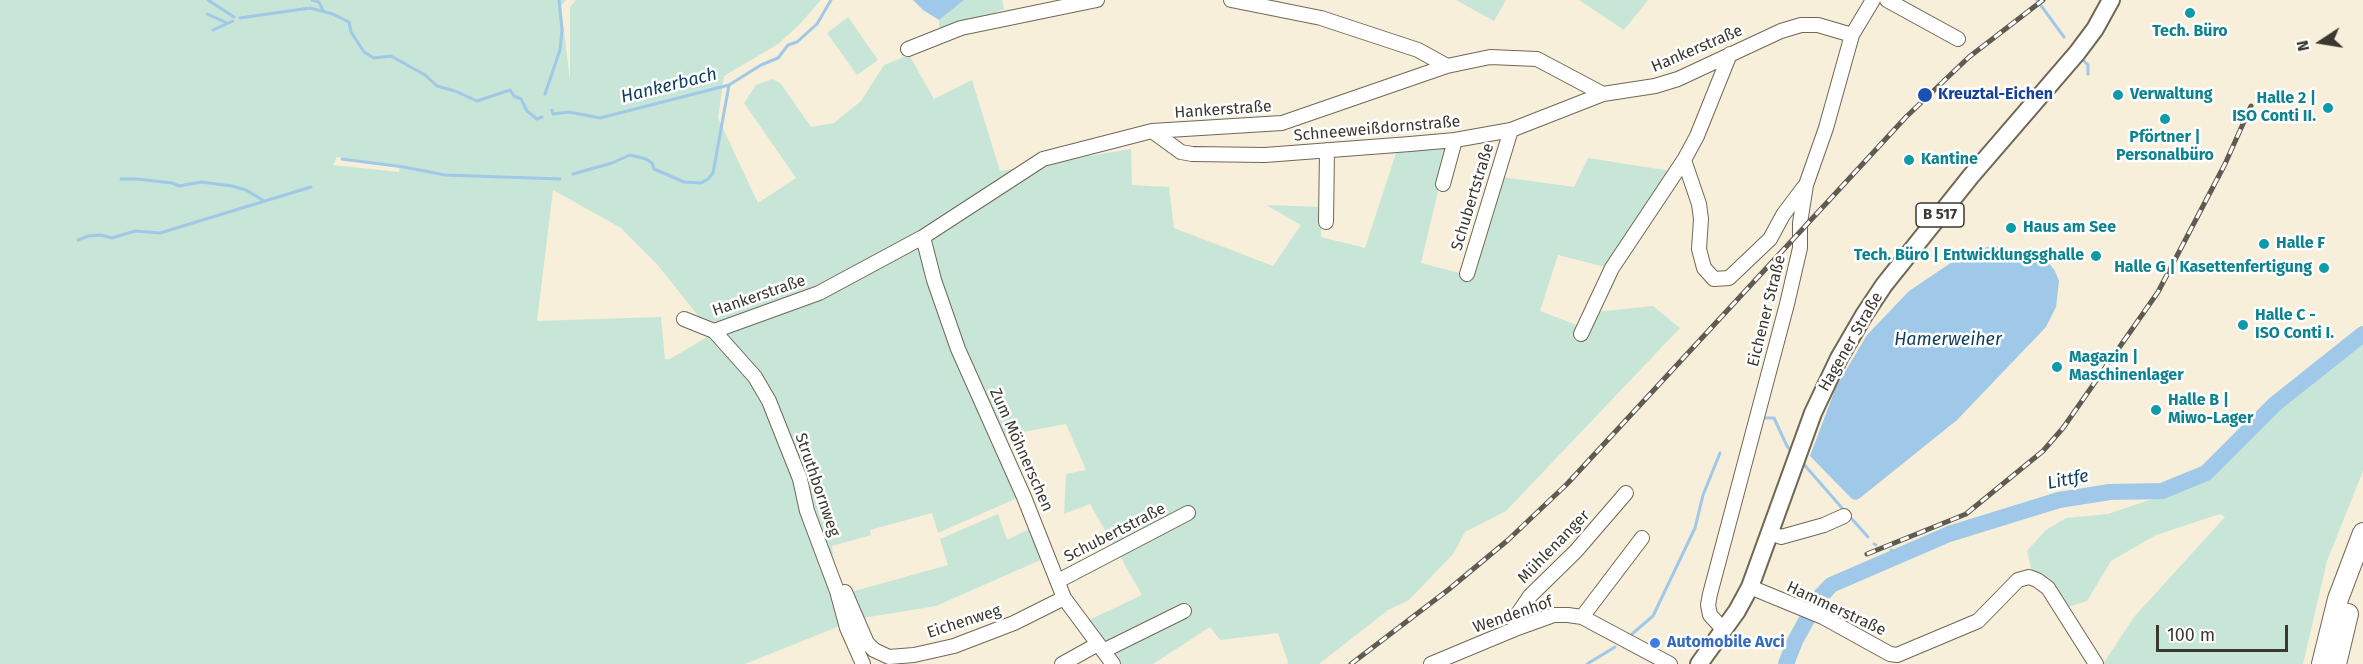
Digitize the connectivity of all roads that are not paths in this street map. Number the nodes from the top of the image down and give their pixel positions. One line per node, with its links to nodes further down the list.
1 (1097, 0): 8 (street)
2 (1231, 0): 10 (street)
3 (1873, 0): 6 (street, Eichener Straße)
4 (1887, 0): 7 (street)
5 (2111, 0): 28 (main road, Hagener Straße / B 517)
6 (1852, 35): 9 (street, Hankerstraße); 18 (street, Eichener Straße)
7 (1958, 39)
8 (908, 49)
9 (1730, 54): 11 (street, Hankerstraße); 16 (street)
10 (1447, 66): 11 (street, Hankerstraße); 13 (street, Hankerstraße)
11 (1604, 94): 12 (street, Schneeweißdornstraße)
12 (1511, 130): 14 (street, Schneeweißdornstraße); 21 (street, Schubertstraße)
13 (1152, 132): 15 (street, Schneeweißdornstraße); 20 (street, Hankerstraße)
14 (1455, 140): 15 (street, Schneeweißdornstraße); 17 (street)
15 (1327, 150): 19 (street)
16 (1684, 160): 18 (street); 24 (street)
17 (1443, 184)
18 (1806, 184): 39 (street, Eichener Straße)
19 (1326, 222)
20 (922, 237): 23 (street, Hankerstraße); 32 (street, Zum Möhnerschen)
21 (1467, 274)
22 (684, 319): 23 (street, Hankerstraße)
23 (714, 331): 34 (street, Struthbornweg)
24 (1581, 334)
25 (1626, 493): 38 (street, Mühlenanger)
26 (1188, 513): 32 (street, Schubertstraße)
27 (1844, 516): 28 (street)
28 (1770, 533): 33 (main road, Hagener Straße / B 517)
29 (2363, 533): 48 (highway)
30 (1642, 538): 37 (street)
31 (2363, 572): 49 (highway)
32 (1058, 581): 35 (street, Zum Möhnerschen)
33 (1750, 587): 39 (main road, Hagener Straße / B 517); 41 (street, Hammerstraße)
34 (837, 591): 35 (street, Eichenweg); 42 (street, Struthbornweg)
35 (1064, 598): 40 (street, Zum Möhnerschen)
36 (1184, 611): 40 (street)
37 (1582, 617): 38 (street, Wendenhof); 46 (street, Wendenhof)
38 (1515, 629): 45 (street, Wendenhof)
39 (1723, 629): 47 (main road, Hagener Straße / B 517)
40 (1100, 647): 43 (street); 44 (street, Zum Möhnerschen)
41 (2098, 663)
42 (863, 664)
43 (1062, 664)
44 (1113, 664)
45 (1431, 664)
46 (1670, 664)
47 (1699, 664)
48 (2322, 664)
49 (2336, 664)

